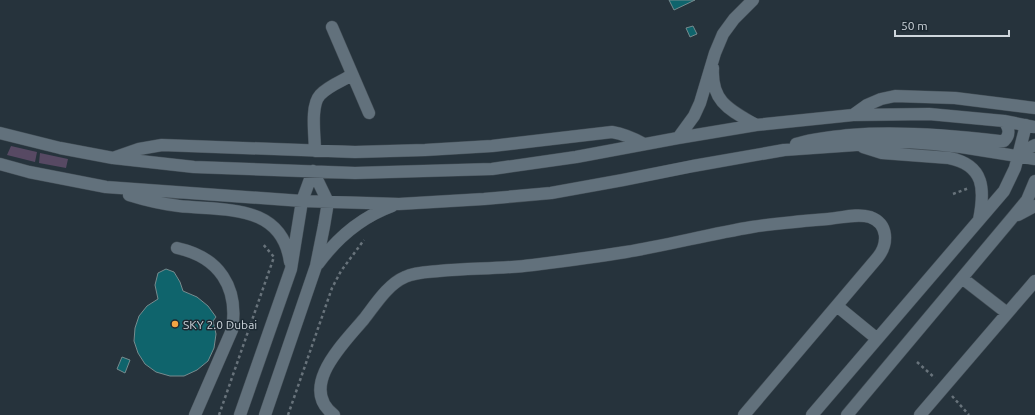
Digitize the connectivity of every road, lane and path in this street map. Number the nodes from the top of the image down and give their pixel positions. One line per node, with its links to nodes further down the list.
1 (753, 0): 3 (street)
2 (332, 27): 4 (street)
3 (715, 53): 9 (street); 12 (street)
4 (352, 75): 6 (street); 17 (street)
5 (1035, 108): 7 (street)
6 (369, 113)
7 (853, 115): 8 (street); 9 (street)
8 (1004, 121): 10 (street); 16 (street)
9 (756, 125): 12 (street)
10 (1030, 126): 18 (street)
11 (0, 133): 19 (street)
12 (678, 138): 13 (street)
13 (644, 144): 17 (street); 22 (street)
14 (856, 144): 16 (street); 18 (street); 30 (street)
15 (1035, 144): 18 (street)
16 (784, 150): 27 (street)
17 (315, 151): 19 (street)
18 (1019, 156): 20 (street); 30 (street)
19 (113, 158): 22 (street)
20 (1035, 159)
21 (0, 164): 24 (street)
22 (313, 171): 25 (street); 26 (street)
23 (1035, 181): 29 (street)
24 (106, 187): 25 (street); 35 (street)
25 (302, 201): 26 (street); 35 (street)
26 (328, 202): 27 (street); 34 (street)
27 (399, 204): 34 (street)
28 (1035, 206): 29 (street)
29 (1013, 217): 36 (street)
30 (978, 222): 40 (street)
31 (364, 240): 45 (path)
32 (262, 243): 42 (path)
33 (177, 248): 41 (street)
34 (316, 266): 44 (street)
35 (290, 269): 43 (street)
36 (962, 278): 39 (street); 49 (street)
37 (1035, 281): 39 (street)
38 (837, 306): 40 (street); 46 (street); 47 (street)
39 (1007, 313): 50 (street)
40 (876, 338): 48 (street)
41 (195, 415)
42 (219, 415)
43 (240, 415)
44 (266, 415)
45 (288, 415)
46 (334, 415)
47 (744, 415)
48 (812, 415)
49 (847, 415)
50 (920, 415)

